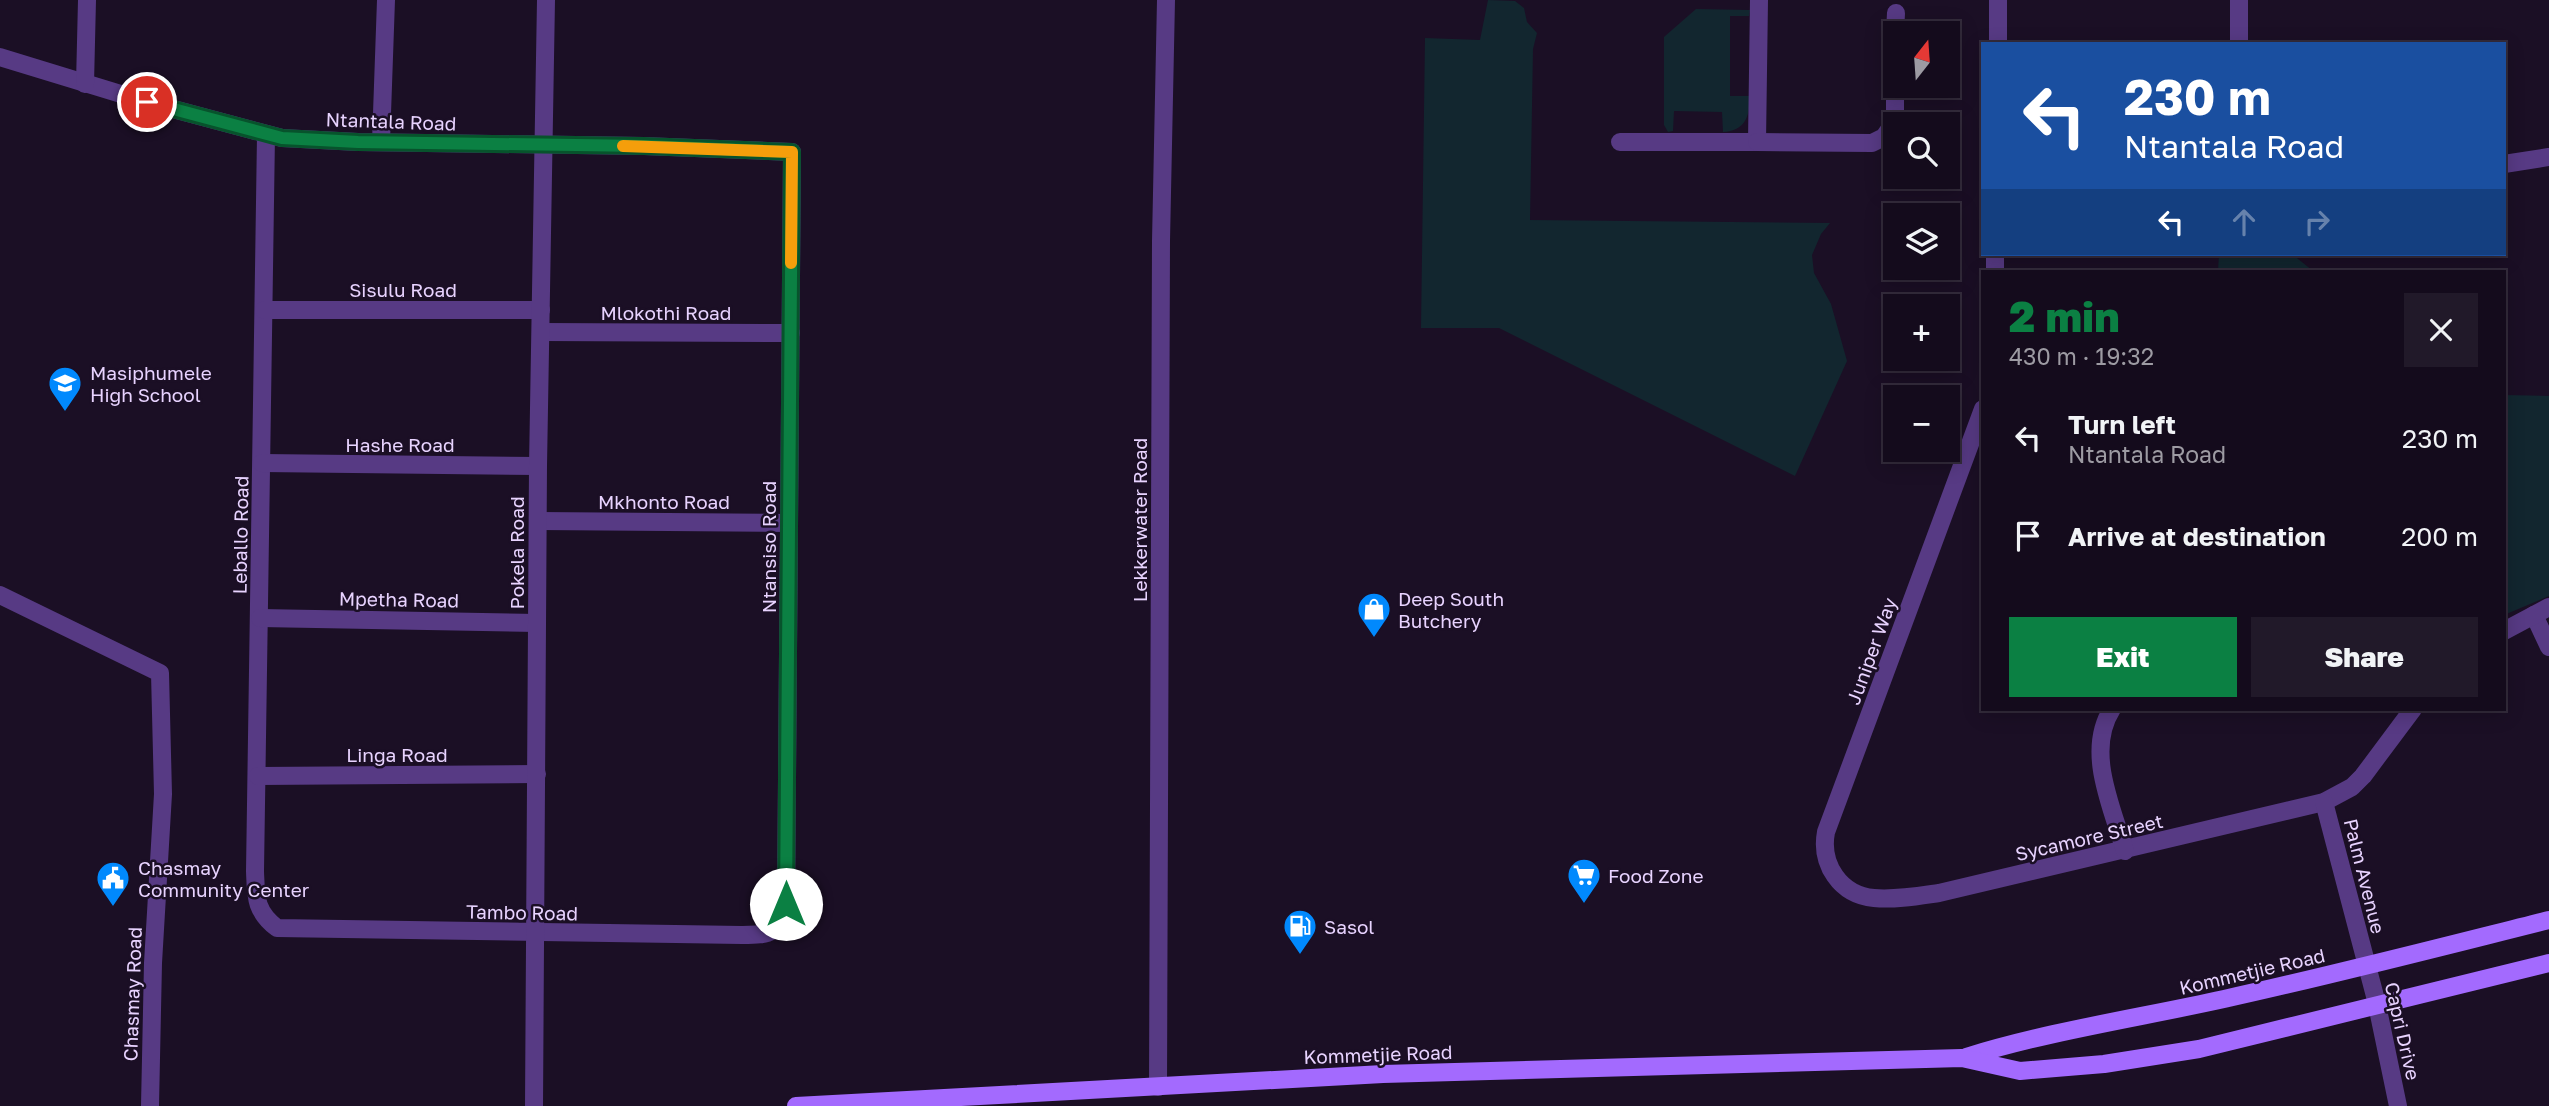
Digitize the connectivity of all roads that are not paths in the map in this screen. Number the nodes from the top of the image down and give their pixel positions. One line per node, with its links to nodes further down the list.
1 (87, 0): 13 (street)
2 (386, 0): 16 (street)
3 (546, 0): 19 (street, Pokela Road)
4 (1166, 0): 53 (street, Lekkerwater Road)
5 (1759, 0): 18 (street)
6 (1998, 0): 10 (street)
7 (2239, 0): 11 (street)
8 (1896, 13): 9 (street)
9 (1896, 21)
10 (1998, 42)
11 (2239, 42)
12 (0, 57): 13 (street, Ntantala Road)
13 (85, 84): 15 (street, Ntantala Road)
14 (1895, 98): 18 (street)
15 (266, 135): 16 (street, Ntantala Road); 23 (street, Leballo Road)
16 (381, 142): 19 (street, Ntantala Road)
17 (1620, 142): 18 (street)
18 (1757, 142)
19 (542, 146): 20 (street, Ntantala Road); 24 (street, Pokela Road)
20 (792, 152): 26 (street, Ntansiso Road)
21 (2549, 157): 22 (street)
22 (2506, 164)
23 (264, 310): 24 (street, Sisulu Road); 28 (street, Leballo Road)
24 (541, 310): 25 (street, Pokela Road)
25 (541, 332): 26 (street, Mlokothi Road); 29 (street, Pokela Road)
26 (791, 333): 31 (street, Ntansiso Road)
27 (1981, 414): 44 (street, Juniper Way)
28 (262, 463): 29 (street, Hashe Road); 34 (street, Leballo Road)
29 (538, 466): 30 (street, Pokela Road)
30 (538, 521): 31 (street, Mkhonto Road); 35 (street, Pokela Road)
31 (789, 523): 48 (street, Ntansiso Road)
32 (0, 595): 54 (street, Chasmay Road)
33 (2541, 611): 36 (street); 37 (street)
34 (260, 618): 35 (street, Mpetha Road); 41 (street, Leballo Road)
35 (537, 623): 40 (street, Pokela Road)
36 (2506, 630)
37 (2549, 647)
38 (2111, 711): 43 (street)
39 (2412, 711): 42 (street, Palm Avenue)
40 (537, 774): 41 (street, Linga Road); 47 (street, Pokela Road)
41 (258, 776): 46 (street, Leballo Road)
42 (2324, 802): 43 (street, Sycamore Street); 50 (street, Palm Avenue)
43 (2126, 851): 44 (street, Sycamore Street)
44 (1863, 896)
45 (2549, 920): 50 (main road, Kommetjie Road)
46 (277, 928): 47 (street, Tambo Road)
47 (536, 933): 48 (street, Tambo Road); 55 (street, Pokela Road)
48 (767, 935)
49 (2549, 963): 51 (main road, Kommetjie Road)
50 (2366, 965): 51 (street, Capri Drive); 52 (main road, Kommetjie Road)
51 (2377, 1004): 52 (main road, Kommetjie Road); 57 (street, Capri Drive)
52 (1962, 1059): 53 (main road, Kommetjie Road)
53 (1158, 1087): 56 (main road, Kommetjie Road)
54 (150, 1106)
55 (534, 1106)
56 (796, 1106)
57 (2398, 1106)

